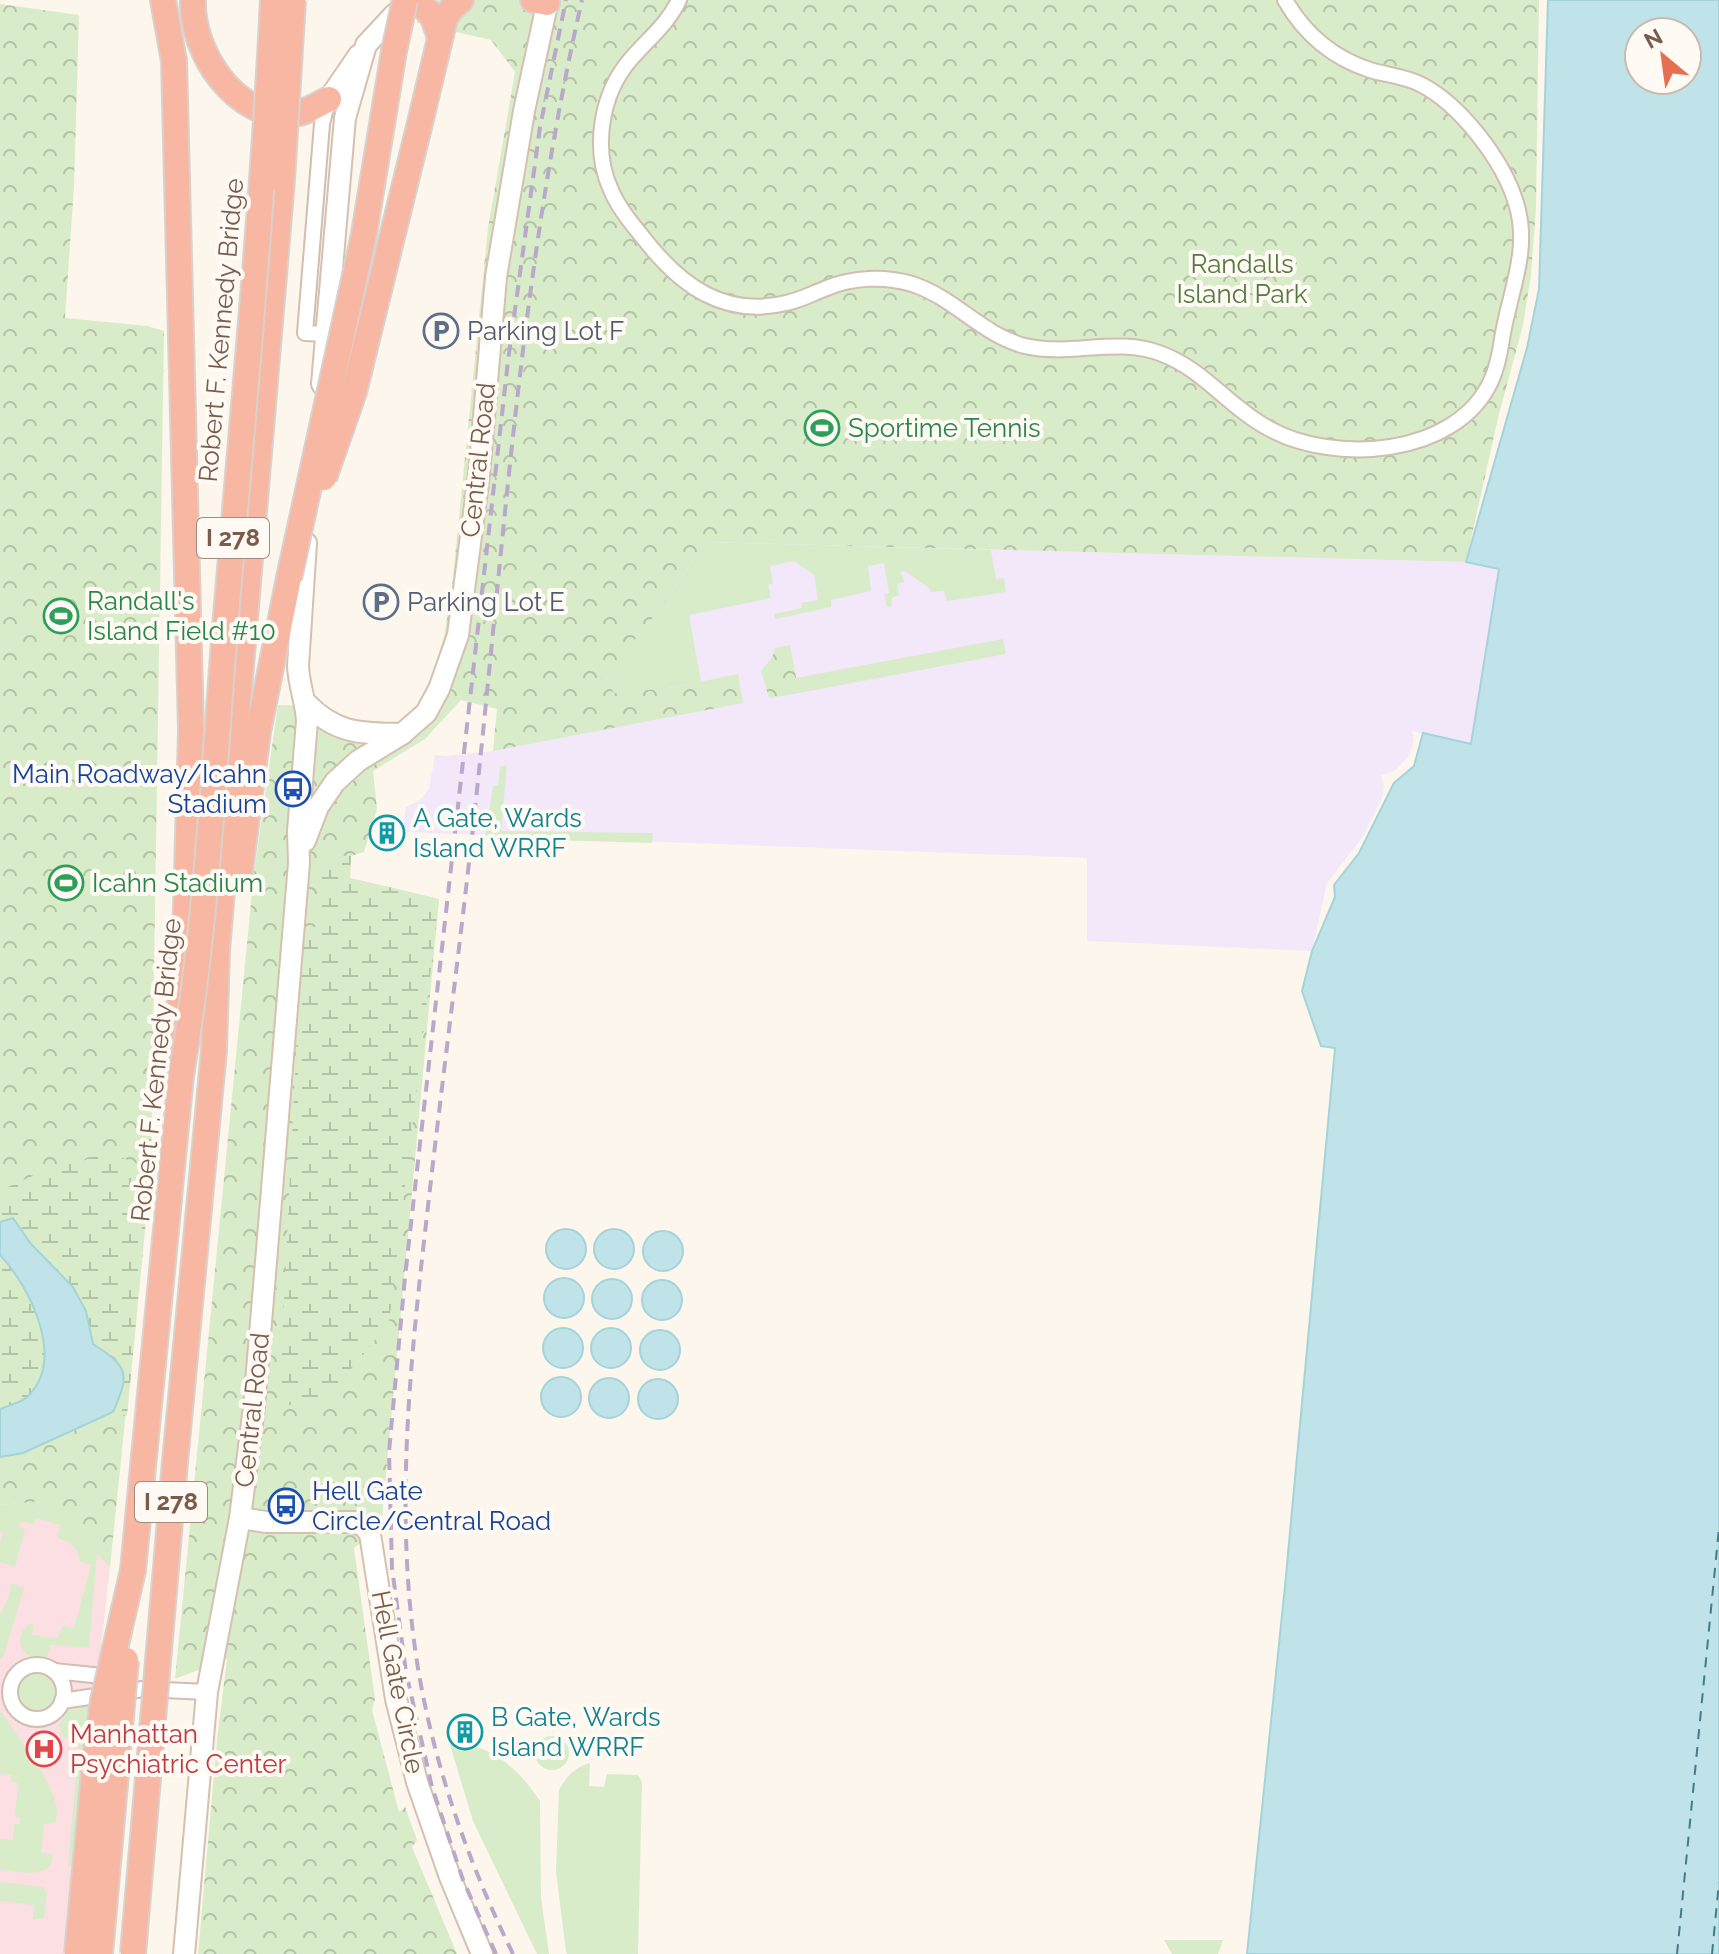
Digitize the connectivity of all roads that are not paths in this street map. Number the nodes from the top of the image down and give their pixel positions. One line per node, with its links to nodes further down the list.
1 (163, 0): 20 (highway, bridge)
2 (193, 0): 13 (highway)
3 (273, 0): 20 (highway, Robert F. Kennedy Bridge / I 278, bridge)
4 (293, 0): 19 (highway, Robert F. Kennedy Bridge / I 278, bridge)
5 (405, 0): 15 (highway, bridge)
6 (414, 0): 11 (highway); 12 (street, Central Road)
7 (461, 0): 11 (highway)
8 (679, 0): 9 (street)
9 (1285, 0)
10 (543, 1): 17 (street, Central Road)
11 (440, 37): 15 (highway, bridge)
12 (366, 45): 13 (street, Central Road); 14 (street, Central Road)
13 (329, 99): 14 (street, Central Road)
14 (327, 334): 16 (street, Central Road)
15 (289, 578): 19 (highway)
16 (306, 703): 17 (street); 18 (street, Central Road)
17 (402, 734): 18 (street, Central Road)
18 (299, 863): 21 (street, Central Road)
19 (214, 1050): 29 (highway, Robert F. Kennedy Bridge / I 278, bridge)
20 (181, 1075): 22 (highway, Robert F. Kennedy Bridge / I 278)
21 (240, 1518): 25 (street, Central Road); 31 (street, Hell Gate Circle)
22 (133, 1570): 27 (highway, bridge); 28 (highway, Robert F. Kennedy Bridge / I 278, bridge)
23 (54, 1671): 24 (street); 26 (street); 26 (street)
24 (143, 1689): 25 (street); 26 (street)
25 (207, 1692): 30 (street, Central Road)
26 (62, 1701)
27 (77, 1954)
28 (100, 1954)
29 (133, 1954)
30 (184, 1954)
31 (482, 1954)

